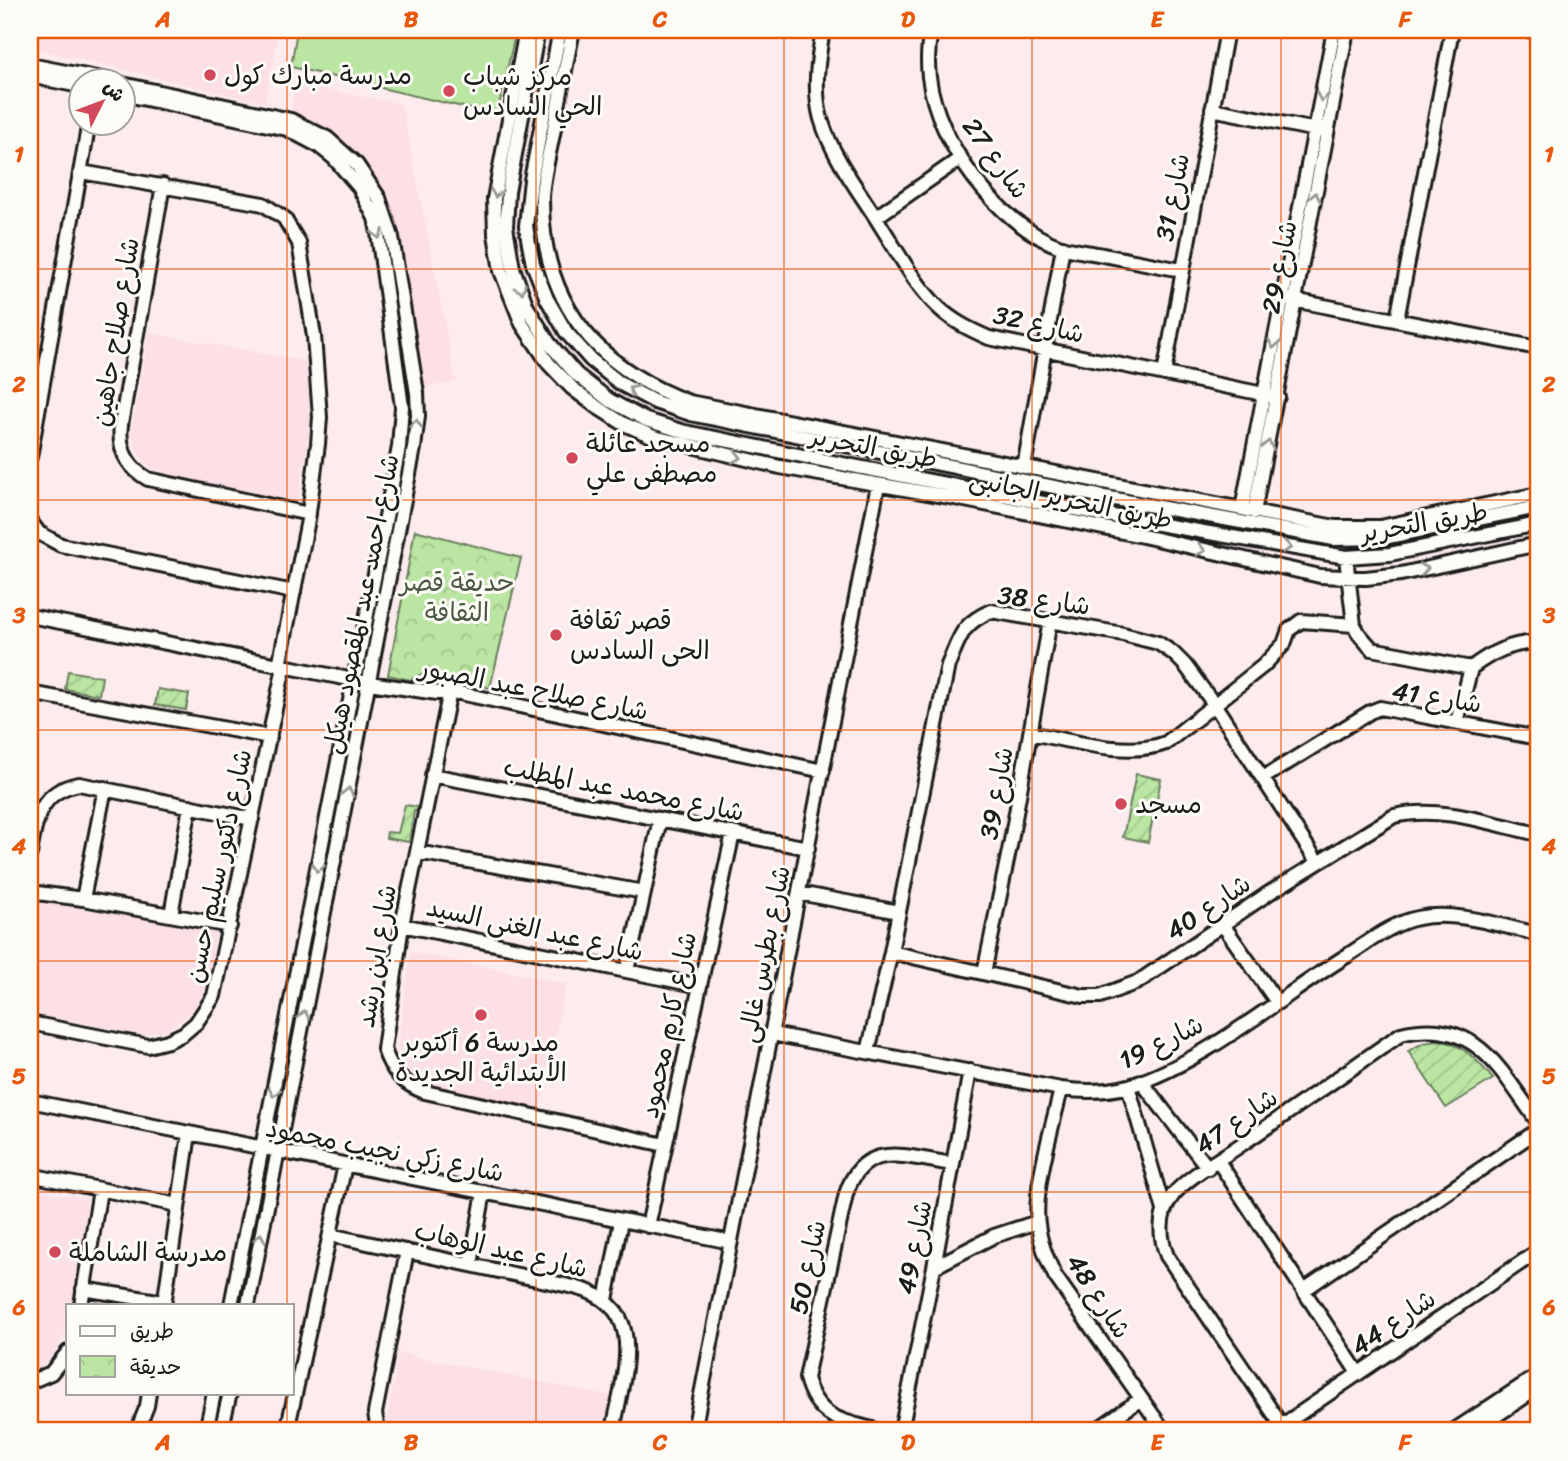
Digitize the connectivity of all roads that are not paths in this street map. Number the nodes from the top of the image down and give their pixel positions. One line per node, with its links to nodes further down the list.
1 (526, 30): 23 (street, طريق التحرير الجانبى)
2 (538, 30): 22 (street, طريق التحرير)
3 (561, 30): 27 (street, طريق التحرير)
4 (573, 30): 25 (street, طريق التحرير الجانبى)
5 (823, 30): 30 (street, شارع 32)
6 (930, 30): 24 (street, شارع 27)
7 (1227, 30): 19 (street, شارع 31)
8 (1334, 30): 20 (street, شارع 29, one-way to 20)
9 (1348, 30): 20 (street, شارع 29)
10 (1452, 30): 35 (street)
11 (1527, 30): 12 (street)
12 (1538, 32)
13 (30, 65): 14 (street)
14 (66, 72)
15 (30, 76): 16 (street)
16 (66, 83)
17 (136, 87): 29 (street, شارع احمد عبد المقصود هيكل)
18 (136, 97): 29 (street, شارع احمد عبد المقصود هيكل)
19 (1212, 109): 20 (street); 32 (street, شارع 31)
20 (1322, 131): 33 (street, شارع 29); 34 (street, شارع 29, one-way to 20)
21 (87, 136): 26 (street)
22 (516, 149): 23 (street); 40 (street, طريق التحرير, one-way to 40)
23 (502, 158): 39 (street, طريق التحرير الجانبى, one-way to 39)
24 (961, 158): 30 (street); 31 (street, شارع 27)
25 (546, 169): 27 (street); 42 (street, طريق التحرير الجانبى)
26 (81, 172): 28 (street, شارع دكتور سليم حسن); 47 (street)
27 (531, 180): 43 (street, طريق التحرير, one-way to 27)
28 (163, 185): 63 (street, شارع دكتور سليم حسن); 63 (street, شارع صلاح جاهين)
29 (374, 201): 45 (street, شارع احمد عبد المقصود هيكل, one-way to 45); 46 (street, شارع احمد عبد المقصود هيكل, one-way to 29)
30 (876, 217): 37 (street, شارع 32)
31 (1063, 247): 32 (street, شارع 27); 37 (street)
32 (1181, 270): 38 (street, شارع 31)
33 (1282, 298): 34 (street); 41 (street, شارع 29, one-way to 41)
34 (1296, 300): 35 (street); 41 (street, شارع 29)
35 (1397, 320): 36 (street)
36 (1538, 348)
37 (1046, 350): 38 (street, شارع 32); 50 (street)
38 (1164, 374): 41 (street, شارع 32)
39 (572, 388): 40 (street); 49 (street, طريق التحرير الجانبى, one-way to 49)
40 (599, 392): 44 (street, طريق التحرير)
41 (1271, 396): 62 (street, شارع 29)
42 (823, 428): 43 (street); 48 (street, طريق التحرير الجانبى)
43 (807, 438): 51 (street, طريق التحرير)
44 (755, 446): 49 (street); 56 (street, طريق التحرير)
45 (399, 447): 46 (street); 79 (street, شارع احمد عبد المقصود هيكل)
46 (414, 449): 80 (street, شارع احمد عبد المقصود هيكل)
47 (30, 457)
48 (977, 458): 50 (street, طريق التحرير الجانبى); 51 (street)
49 (780, 467): 52 (street, طريق التحرير الجانبى)
50 (1024, 467): 55 (street, طريق التحرير الجانبى)
51 (994, 475): 53 (street, طريق التحرير)
52 (878, 485): 58 (street, طريق التحرير الجانبى); 88 (street, شارع بطرس غالى)
53 (1069, 490): 57 (street, طريق التحرير); 59 (street)
54 (1538, 494): 67 (street, طريق التحرير الجانبى)
55 (1173, 496): 60 (street); 62 (street, طريق التحرير الجانبى)
56 (1015, 497): 58 (street); 59 (street, طريق التحرير)
57 (1104, 497): 60 (street, طريق التحرير); 64 (street)
58 (992, 506): 71 (street, طريق التحرير الجانبى, one-way to 71)
59 (1063, 506): 64 (street, طريق التحرير)
60 (1155, 506): 68 (street, طريق التحرير)
61 (1538, 507): 68 (street, طريق التحرير)
62 (1248, 510): 67 (street, طريق التحرير الجانبى)
63 (309, 514): 72 (street, شارع دكتور سليم حسن)
64 (1101, 514): 70 (street, طريق التحرير, one-way to 70)
65 (30, 521): 72 (street)
66 (1538, 524): 70 (street, طريق التحرير)
67 (1380, 527): 68 (street)
68 (1396, 536)
69 (1538, 544): 71 (street, طريق التحرير الجانبى, one-way to 69)
70 (1346, 557): 71 (street)
71 (1349, 578): 75 (street)
72 (294, 592): 77 (street, شارع دكتور سليم حسن)
73 (30, 616): 77 (street, شارع صلاح عبد الصبور)
74 (1050, 621): 83 (street, شارع 38); 85 (street, شارع 39); 105 (street, شارع 38)
75 (1354, 625): 78 (street); 83 (street)
76 (1538, 642): 78 (street)
77 (281, 666): 79 (street, شارع صلاح عبد الصبور); 86 (street, شارع دكتور سليم حسن)
78 (1471, 668): 84 (street)
79 (355, 680): 80 (street, شارع صلاح عبد الصبور); 128 (street, شارع احمد عبد المقصود هيكل, one-way to 128)
80 (369, 683): 81 (street, شارع صلاح عبد الصبور); 129 (street, شارع احمد عبد المقصود هيكل, one-way to 80)
81 (450, 691): 88 (street, شارع صلاح عبد الصبور); 89 (street, شارع ابن رشد)
82 (30, 692): 86 (street)
83 (1214, 704): 85 (street); 90 (street, شارع 38)
84 (1457, 722): 87 (street, شارع 41); 90 (street, شارع 41)
85 (1030, 733): 113 (street, شارع 39)
86 (270, 737): 93 (street, شارع دكتور سليم حسن)
87 (1538, 738)
88 (822, 771): 97 (street, شارع بطرس غالى)
89 (432, 775): 94 (street, شارع محمد عبد المطلب); 98 (street, شارع ابن رشد)
90 (1263, 778): 100 (street, شارع 38)
91 (105, 788): 92 (street); 99 (street); 104 (street)
92 (190, 806): 93 (street); 106 (street)
93 (252, 819): 109 (street, شارع دكتور سليم حسن)
94 (660, 819): 95 (street, شارع محمد عبد المطلب); 102 (street)
95 (733, 833): 97 (street, شارع محمد عبد المطلب); 114 (street, شارع كارم محمود)
96 (1538, 834): 100 (street, شارع 40)
97 (808, 848): 103 (street, شارع بطرس غالى)
98 (417, 852): 102 (street); 107 (street, شارع ابن رشد)
99 (30, 854)
100 (1318, 863): 108 (street, شارع 40)
101 (30, 892): 104 (street)
102 (644, 892): 112 (street)
103 (799, 893): 105 (street); 117 (street, شارع بطرس غالى)
104 (83, 899): 106 (street)
105 (898, 912): 111 (street, شارع 38)
106 (172, 915): 109 (street)
107 (402, 925): 112 (street, شارع عبد الغنى السيد); 127 (street, شارع ابن رشد)
108 (1223, 925): 113 (street, شارع 40); 115 (street)
109 (230, 926): 116 (street, شارع دكتور سليم حسن)
110 (1538, 933): 115 (street, شارع 19)
111 (891, 952): 113 (street, شارع 40); 118 (street, شارع 38)
112 (627, 971): 114 (street, شارع عبد الغنى السيد)
113 (984, 973)
114 (700, 986): 127 (street, شارع كارم محمود)
115 (1277, 1002): 120 (street, شارع 19)
116 (30, 1023)
117 (772, 1034): 118 (street, شارع 19); 142 (street, شارع بطرس غالى)
118 (868, 1052): 119 (street, شارع 19)
119 (971, 1071): 122 (street, شارع 19); 130 (street, شارع 49)
120 (1141, 1081): 121 (street, شارع 19); 131 (street)
121 (1128, 1086): 122 (street, شارع 19); 137 (street)
122 (1061, 1089): 139 (street, شارع 48)
123 (30, 1101): 126 (street, شارع زكي نجيب محمود)
124 (1538, 1122): 131 (street, شارع 47)
125 (1538, 1130): 148 (street)
126 (189, 1134): 128 (street, شارع زكي نجيب محمود); 136 (street)
127 (665, 1145): 140 (street, شارع كارم محمود)
128 (262, 1149): 129 (street, شارع زكي نجيب محمود); 152 (street, شارع احمد عبد المقصود هيكل)
129 (276, 1151): 132 (street, شارع زكي نجيب محمود); 153 (street, شارع احمد عبد المقصود هيكل, one-way to 129)
130 (953, 1164): 146 (street, شارع 49); 172 (street, شارع 50)
131 (1213, 1164): 137 (street, شارع 47); 148 (street)
132 (345, 1165): 135 (street, شارع زكي نجيب محمود); 141 (street)
133 (30, 1175): 134 (street)
134 (100, 1190): 136 (street); 147 (street)
135 (484, 1192): 138 (street, شارع زكي نجيب محمود); 145 (street)
136 (178, 1205): 151 (street)
137 (1164, 1210): 164 (street)
138 (621, 1221): 140 (street, شارع زكي نجيب محمود); 149 (street)
139 (1037, 1222): 146 (street); 162 (street, شارع 48)
140 (648, 1226): 142 (street, شارع زكي نجيب محمود)
141 (330, 1235): 143 (street, شارع عبد الوهاب); 168 (street)
142 (731, 1242): 171 (street, شارع بطرس غالى)
143 (407, 1251): 145 (street, شارع عبد الوهاب); 169 (street)
144 (1538, 1251): 155 (street, شارع 44)
145 (471, 1264): 149 (street, شارع عبد الوهاب)
146 (934, 1267): 173 (street, شارع 49)
147 (83, 1289): 150 (street); 151 (street)
148 (1304, 1290): 155 (street)
149 (606, 1300): 170 (street, شارع عبد الوهاب)
150 (81, 1304)
151 (164, 1304)
152 (231, 1304)
153 (247, 1304)
154 (66, 1354): 157 (street)
155 (1358, 1373): 164 (street, شارع 44)
156 (1538, 1374): 163 (street)
157 (30, 1382)
158 (1538, 1388): 163 (street)
159 (149, 1394): 165 (street)
160 (214, 1394): 166 (street)
161 (230, 1394): 167 (street)
162 (1141, 1399): 174 (street); 175 (street, شارع 48)
163 (1472, 1427)
164 (1278, 1429)
165 (136, 1431)
166 (206, 1431)
167 (222, 1431)
168 (287, 1431)
169 (378, 1431)
170 (613, 1431)
171 (694, 1431)
172 (880, 1431)
173 (901, 1431)
174 (1095, 1431)
175 (1164, 1431)

